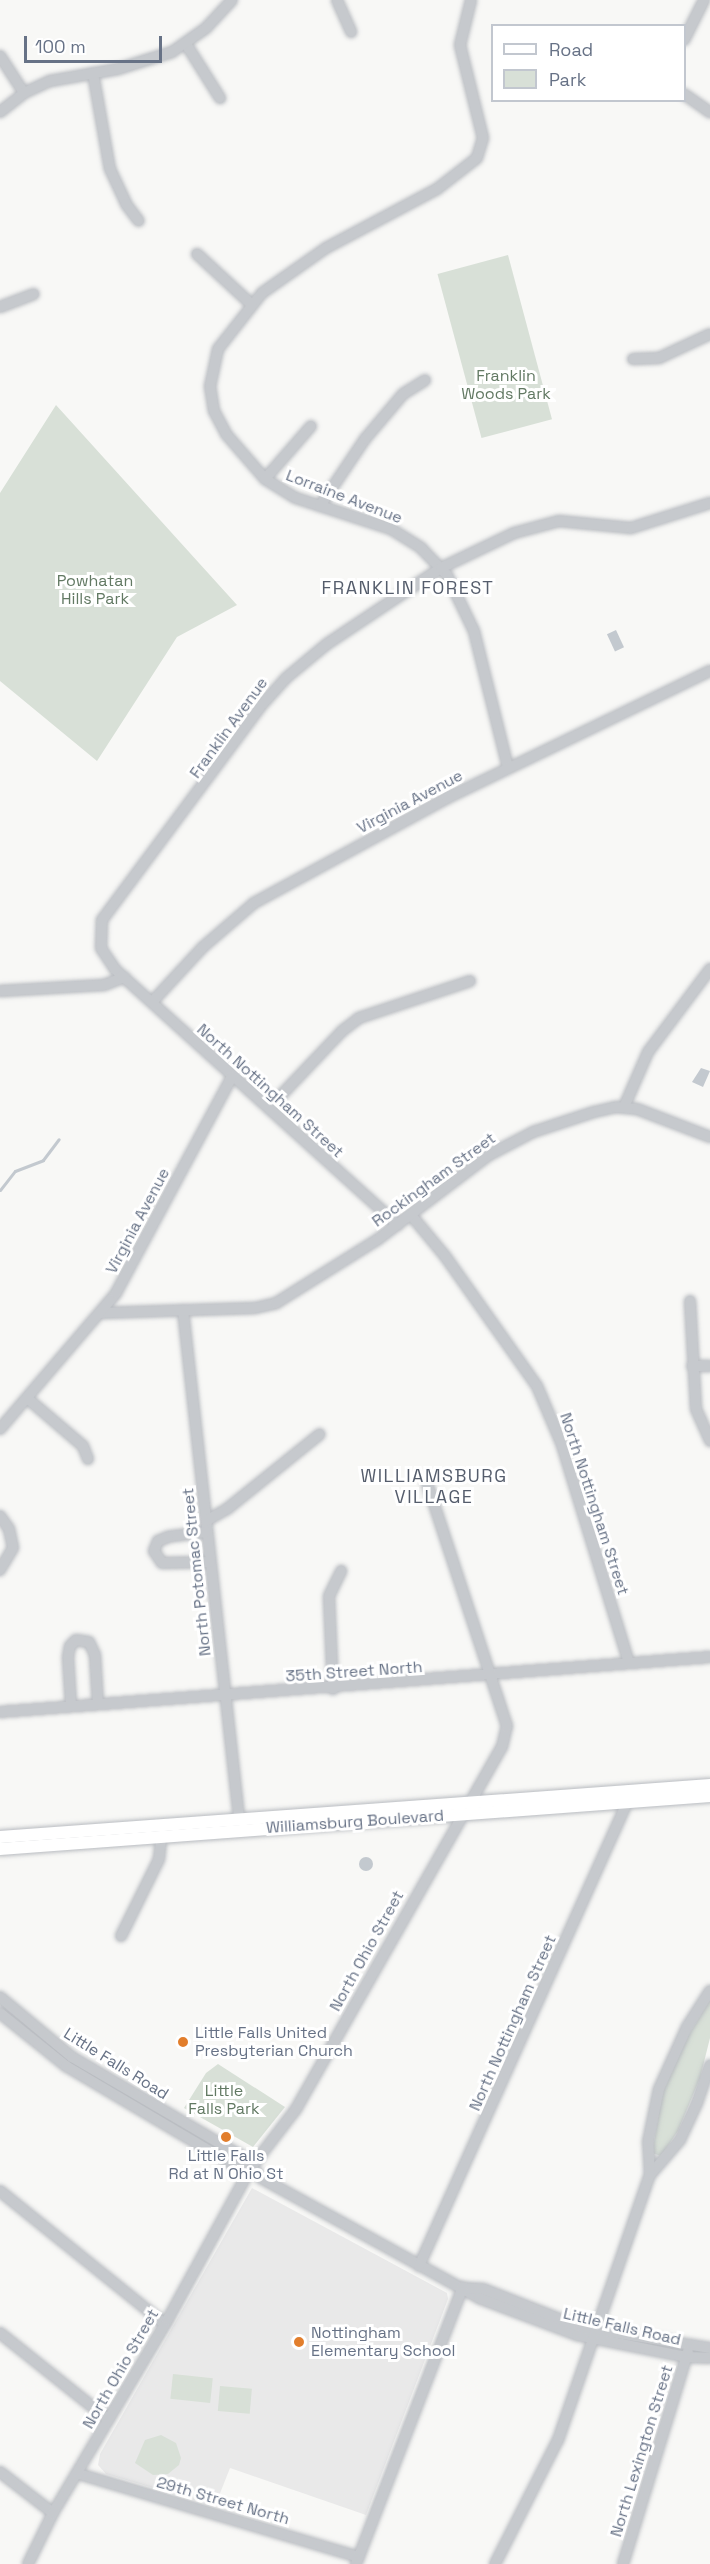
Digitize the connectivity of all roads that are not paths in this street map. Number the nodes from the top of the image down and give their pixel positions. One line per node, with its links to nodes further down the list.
1 (232, 0): 7 (street)
2 (337, 0): 5 (street)
3 (471, 0): 18 (street, Lorraine Avenue)
4 (704, 0): 6 (street)
5 (351, 32)
6 (686, 36)
7 (186, 44): 9 (street); 12 (street)
8 (0, 56): 10 (street)
9 (93, 73): 10 (street); 15 (street)
10 (24, 93): 13 (street)
11 (686, 94): 14 (street)
12 (220, 98)
13 (0, 112)
14 (710, 112)
15 (139, 221)
16 (198, 254): 18 (street)
17 (34, 294): 19 (street)
18 (250, 304): 24 (street, Lorraine Avenue)
19 (0, 307)
20 (710, 334): 21 (street)
21 (633, 359)
22 (425, 380): 26 (street)
23 (311, 426): 24 (street)
24 (265, 479): 26 (street, Lorraine Avenue)
25 (710, 503): 27 (street, Franklin Avenue)
26 (320, 506): 27 (street, Lorraine Avenue)
27 (441, 568): 29 (street, Lorraine Avenue); 31 (street, Franklin Avenue)
28 (710, 671): 29 (street, Virginia Avenue)
29 (508, 767): 34 (street, Virginia Avenue)
30 (710, 969): 36 (street)
31 (125, 977): 33 (street); 34 (street, North Nottingham Street)
32 (470, 981): 37 (street)
33 (0, 991)
34 (153, 1001): 35 (street, North Nottingham Street)
35 (232, 1077): 37 (street, North Nottingham Street); 43 (street, Virginia Avenue)
36 (624, 1107): 38 (street, Rockingham Street); 39 (street, Rockingham Street)
37 (269, 1108): 40 (street, North Nottingham Street)
38 (710, 1137)
39 (411, 1215): 40 (street, Rockingham Street); 58 (street, North Nottingham Street)
40 (398, 1225): 42 (street, Rockingham Street)
41 (690, 1301): 44 (street)
42 (183, 1310): 43 (street, Rockingham Street); 53 (street, North Potomac Street)
43 (101, 1313): 46 (street, Virginia Avenue)
44 (692, 1366): 45 (street); 49 (street)
45 (710, 1366)
46 (27, 1398): 47 (street, Virginia Avenue); 50 (street)
47 (0, 1429)
48 (320, 1434): 53 (street)
49 (710, 1441)
50 (88, 1459)
51 (427, 1483): 59 (street, North Ohio Street)
52 (0, 1516): 55 (street)
53 (206, 1527): 54 (street, North Potomac Street); 54 (street)
54 (210, 1562): 61 (street, North Potomac Street)
55 (0, 1570)
56 (341, 1571): 60 (street)
57 (710, 1657): 58 (street, 35th Street North)
58 (629, 1662): 59 (street, 35th Street North)
59 (489, 1676): 60 (street, 35th Street North); 68 (street, North Ohio Street)
60 (333, 1689): 61 (street, 35th Street North)
61 (226, 1696): 62 (street, 35th Street North); 70 (street, North Potomac Street)
62 (98, 1704): 63 (street, 35th Street North); 63 (street)
63 (71, 1706): 64 (street, 35th Street North)
64 (0, 1712)
65 (710, 1785): 66 (main road, Williamsburg Boulevard)
66 (630, 1796): 67 (main road, Williamsburg Boulevard); 68 (main road, Williamsburg Boulevard); 69 (main road, Williamsburg Boulevard); 82 (street, North Nottingham Street)
67 (710, 1796)
68 (470, 1802): 69 (street, North Ohio Street); 70 (main road, Williamsburg Boulevard)
69 (461, 1815): 70 (main road, Williamsburg Boulevard); 79 (street, North Ohio Street)
70 (240, 1825): 71 (main road, Williamsburg Boulevard)
71 (162, 1831): 72 (main road, Williamsburg Boulevard); 73 (main road, Williamsburg Boulevard); 74 (street)
72 (0, 1837)
73 (0, 1849)
74 (121, 1936)
75 (710, 1991): 80 (street)
76 (0, 1997): 79 (street, Little Falls Road)
77 (0, 2013): 79 (street, Little Falls Road)
78 (710, 2065): 80 (street)
79 (250, 2169): 82 (street, Little Falls Road); 84 (street, North Ohio Street)
80 (650, 2175): 86 (street)
81 (0, 2191): 84 (street)
82 (419, 2266): 83 (street, Little Falls Road)
83 (464, 2288): 86 (street, Little Falls Road); 95 (street)
84 (165, 2324): 91 (street, North Ohio Street)
85 (0, 2333): 91 (street)
86 (595, 2334): 88 (street, Little Falls Road); 97 (street)
87 (710, 2348): 88 (street, Little Falls Road)
88 (688, 2352): 89 (street, Little Falls Road); 90 (street); 98 (street, North Lexington Street)
89 (710, 2358)
90 (710, 2366)
91 (109, 2420): 93 (street, North Ohio Street)
92 (0, 2472): 94 (street)
93 (79, 2474): 94 (street, North Ohio Street); 95 (street, 29th Street North)
94 (53, 2513): 96 (street, North Ohio Street)
95 (358, 2560)
96 (28, 2564)
97 (495, 2564)
98 (623, 2564)

